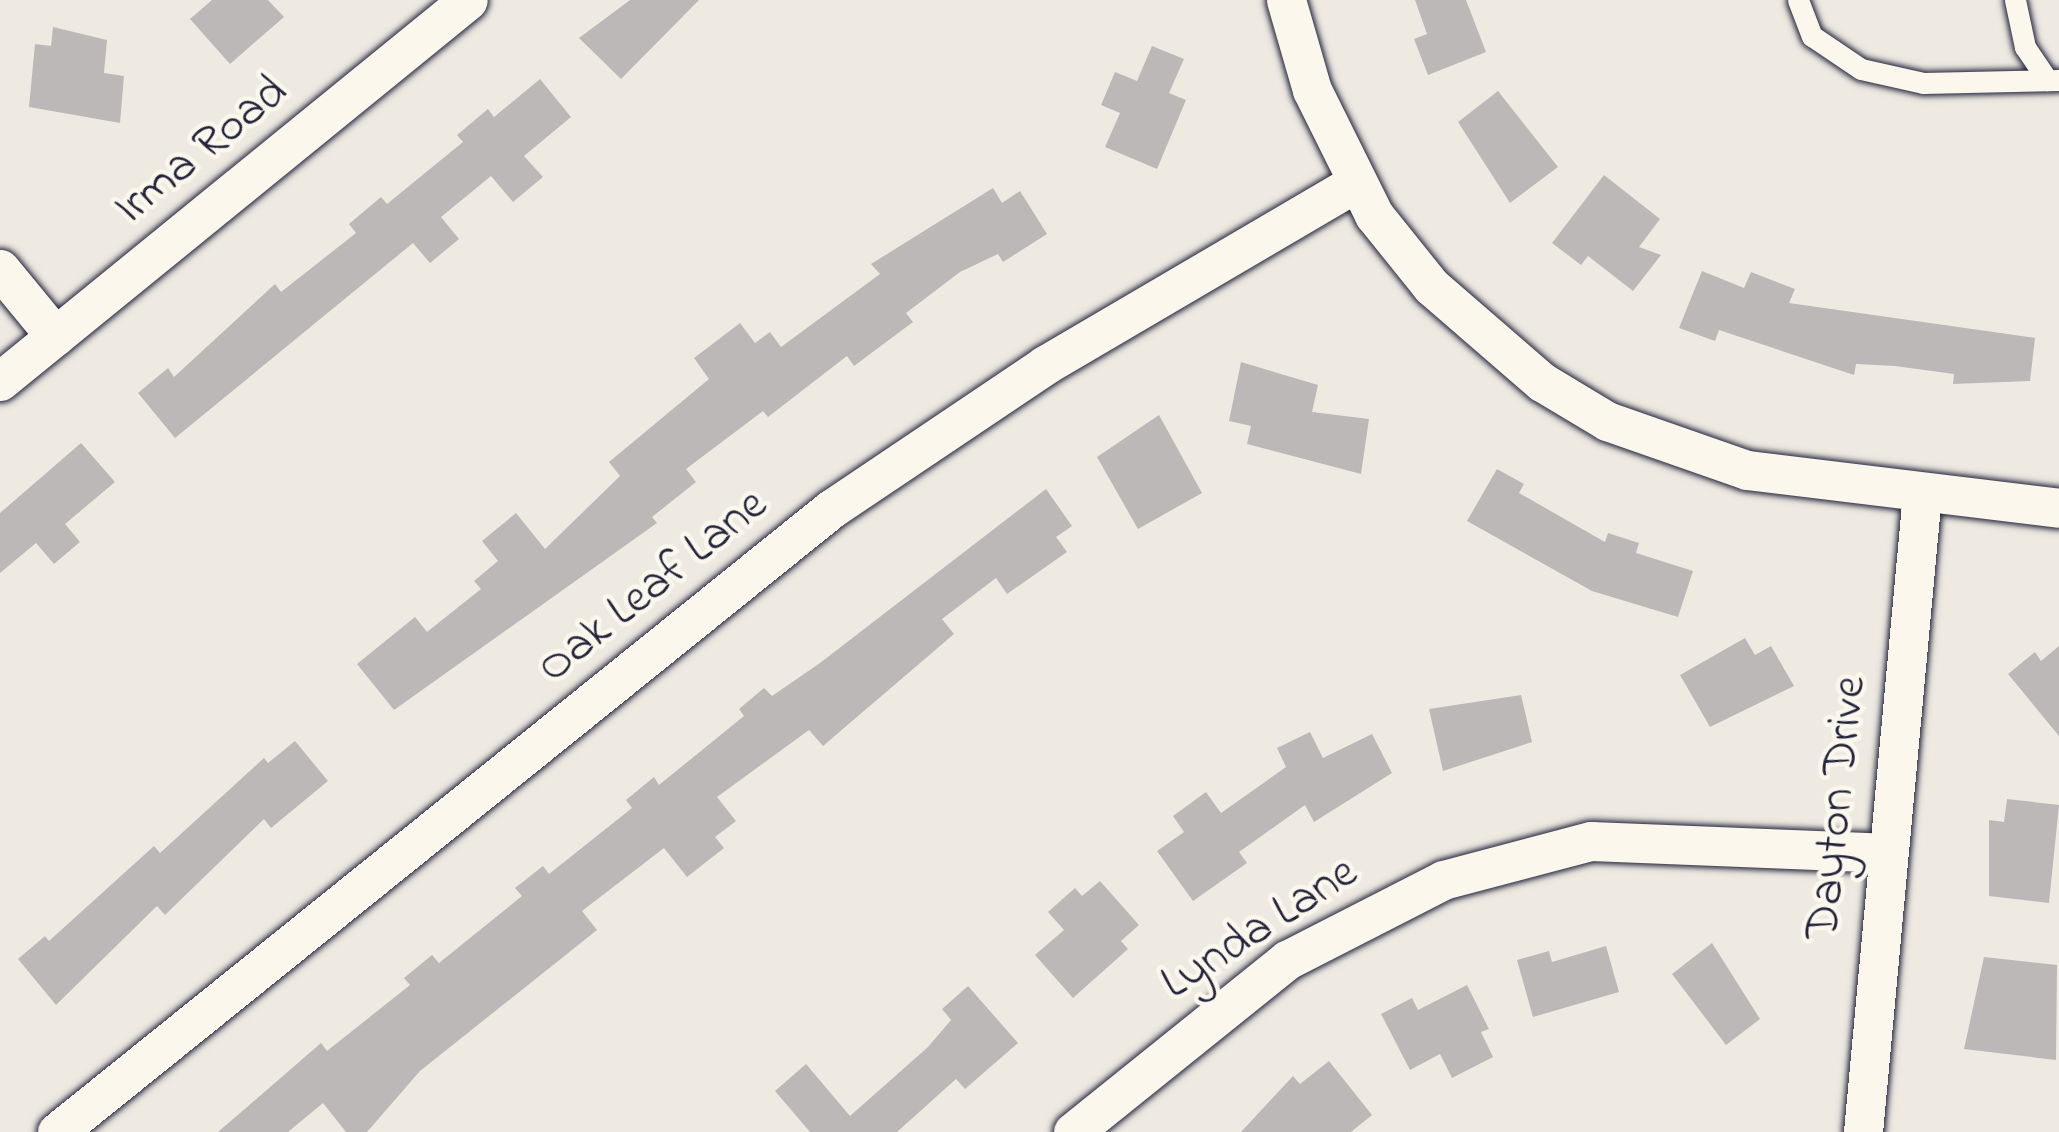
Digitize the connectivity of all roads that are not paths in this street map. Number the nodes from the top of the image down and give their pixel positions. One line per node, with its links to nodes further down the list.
1 (468, 0): 8 (street, Irma Road)
2 (1286, 0): 6 (street)
3 (1798, 0): 5 (lane)
4 (2014, 0): 5 (lane)
5 (2053, 80)
6 (1355, 183): 10 (street); 13 (street, Oak Leaf Lane)
7 (0, 269): 8 (street)
8 (56, 336): 9 (street, Irma Road)
9 (0, 381)
10 (1922, 494): 11 (street); 12 (street, Dayton Drive)
11 (2059, 508)
12 (1885, 853): 14 (street, Lynda Lane); 15 (street, Dayton Drive)
13 (58, 1132)
14 (1073, 1132)
15 (1863, 1132)

